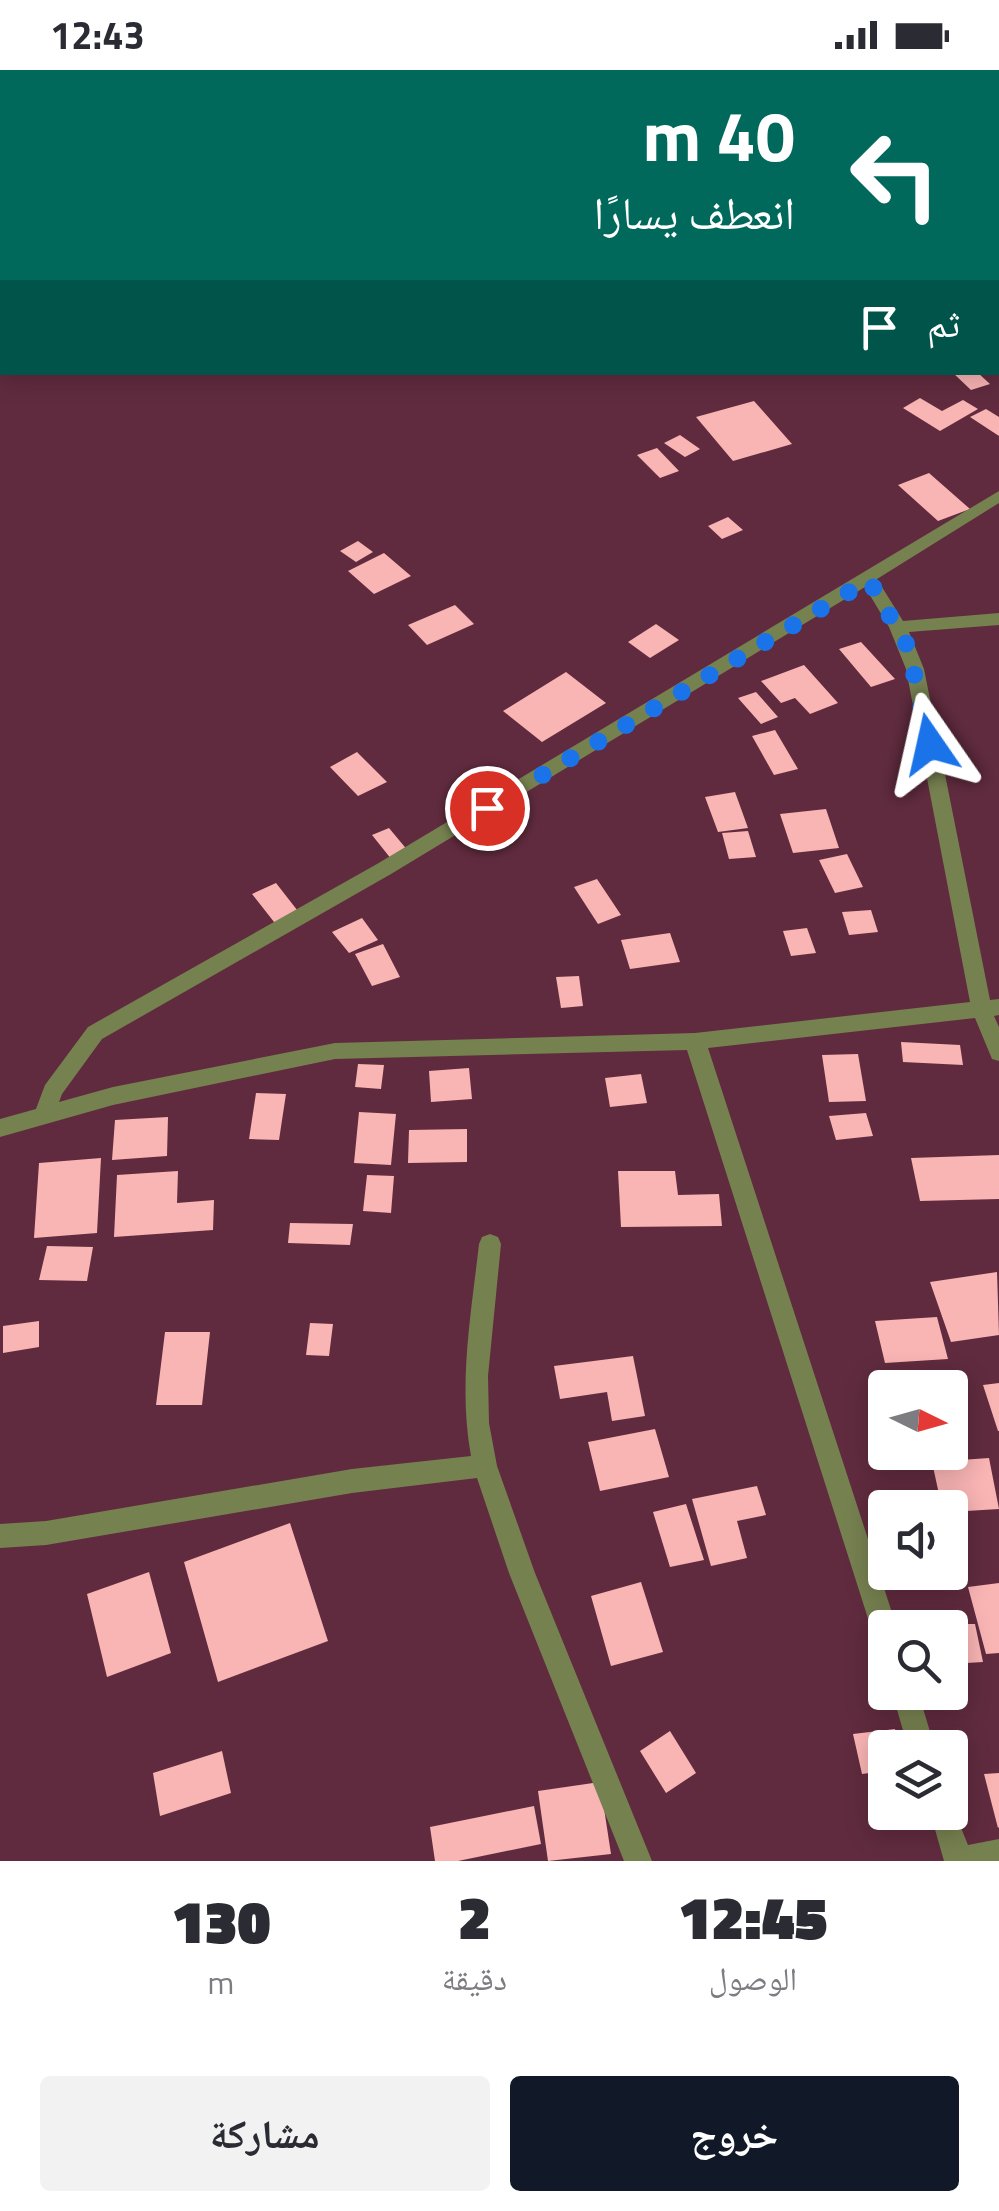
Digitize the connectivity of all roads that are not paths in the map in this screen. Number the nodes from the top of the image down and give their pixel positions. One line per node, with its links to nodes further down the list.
1 (999, 496): 2 (street)
2 (869, 580): 4 (street); 8 (street)
3 (999, 619): 4 (street)
4 (898, 627): 5 (street)
5 (990, 1007): 6 (street); 7 (street)
6 (695, 1041): 8 (street); 13 (street)
7 (999, 1053)
8 (46, 1116): 9 (street)
9 (0, 1128)
10 (490, 1244): 11 (street)
11 (485, 1466): 12 (street); 16 (street)
12 (0, 1536)
13 (878, 1610)
14 (950, 1830): 17 (street)
15 (999, 1853): 17 (street)
16 (638, 1861)
17 (959, 1861)

